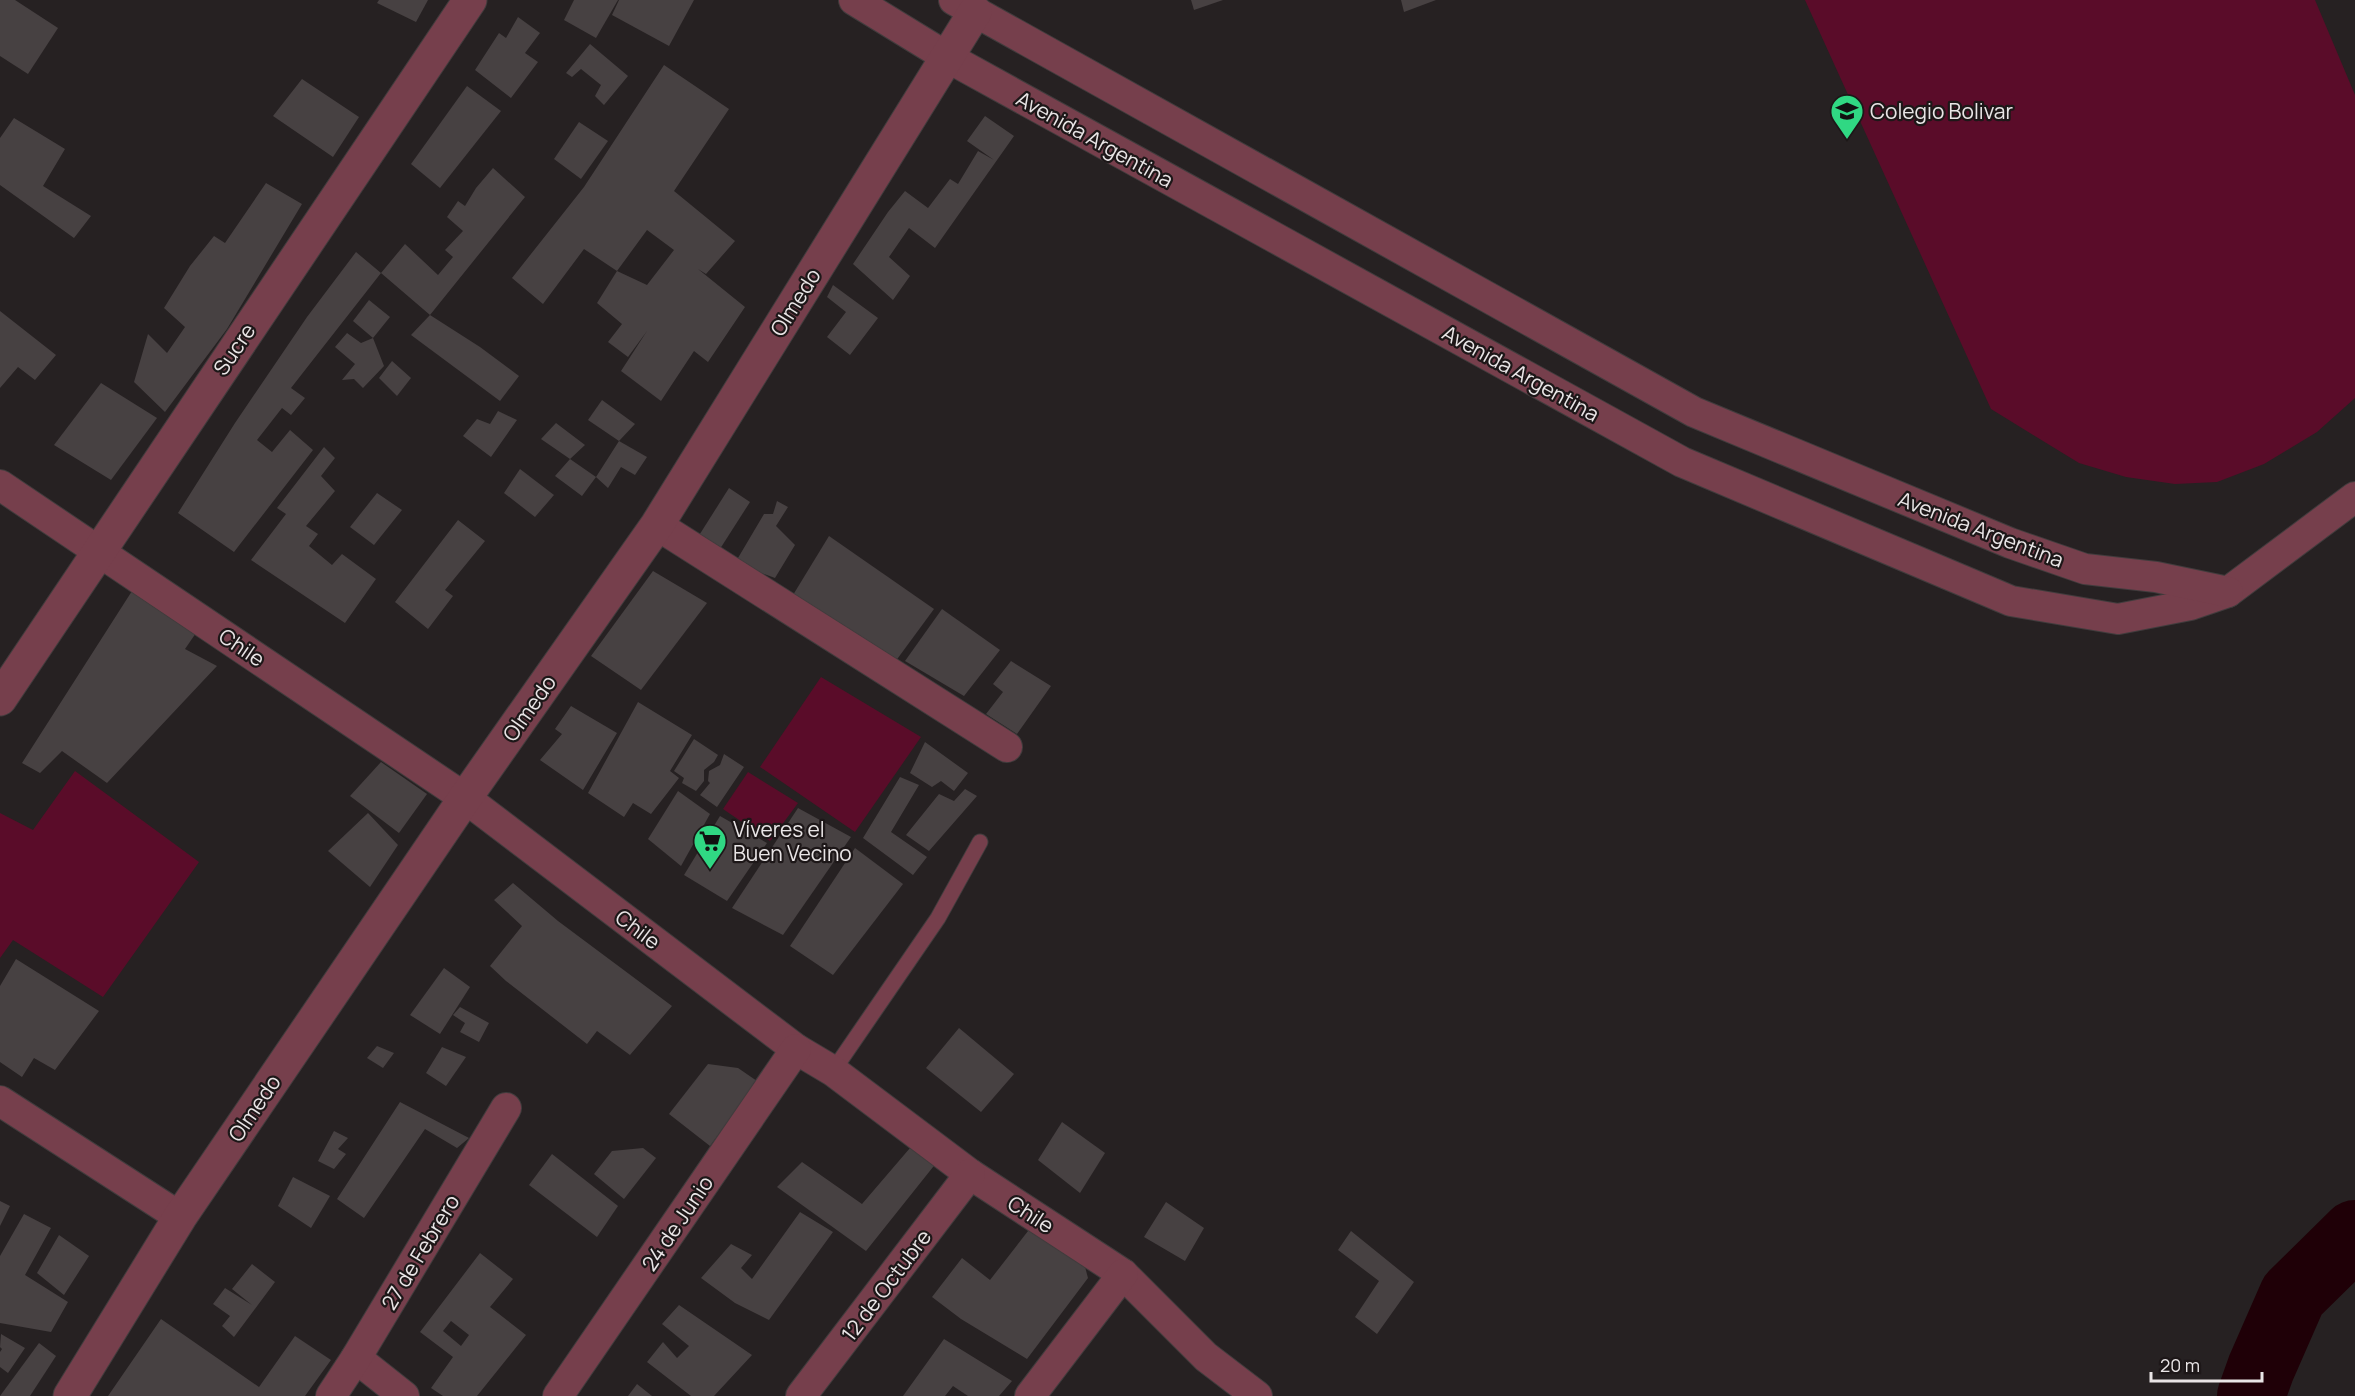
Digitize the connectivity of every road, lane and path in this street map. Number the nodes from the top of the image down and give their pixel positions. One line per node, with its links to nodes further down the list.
1 (470, 0): 8 (street, Sucre)
2 (854, 0): 4 (street, Avenida Argentina)
3 (965, 6): 4 (street, Olmedo); 9 (street, Avenida Argentina)
4 (947, 57): 7 (street, Olmedo); 9 (street, Avenida Argentina)
5 (0, 485): 8 (street, Chile)
6 (2355, 498): 9 (street, Avenida Argentina)
7 (657, 525): 11 (street); 12 (street, Olmedo)
8 (98, 550): 10 (street, Sucre); 12 (street, Chile)
9 (2228, 592)
10 (0, 699)
11 (1007, 747)
12 (465, 798): 14 (street, Chile); 19 (street, Olmedo)
13 (980, 843): 15 (lane)
14 (796, 1049): 15 (street, Chile); 25 (street, 24 de Junio)
15 (833, 1071): 18 (street, Chile)
16 (0, 1101): 19 (street)
17 (506, 1108): 21 (street, 27 de Febrero)
18 (970, 1174): 20 (street, Chile); 26 (street, 12 de Octubre)
19 (180, 1217): 22 (street, Olmedo)
20 (1123, 1274): 27 (street); 28 (street, Chile)
21 (356, 1358): 23 (street, 27 de Febrero); 24 (street)
22 (70, 1396)
23 (331, 1396)
24 (404, 1396)
25 (558, 1396)
26 (801, 1396)
27 (1030, 1396)
28 (1257, 1396)

